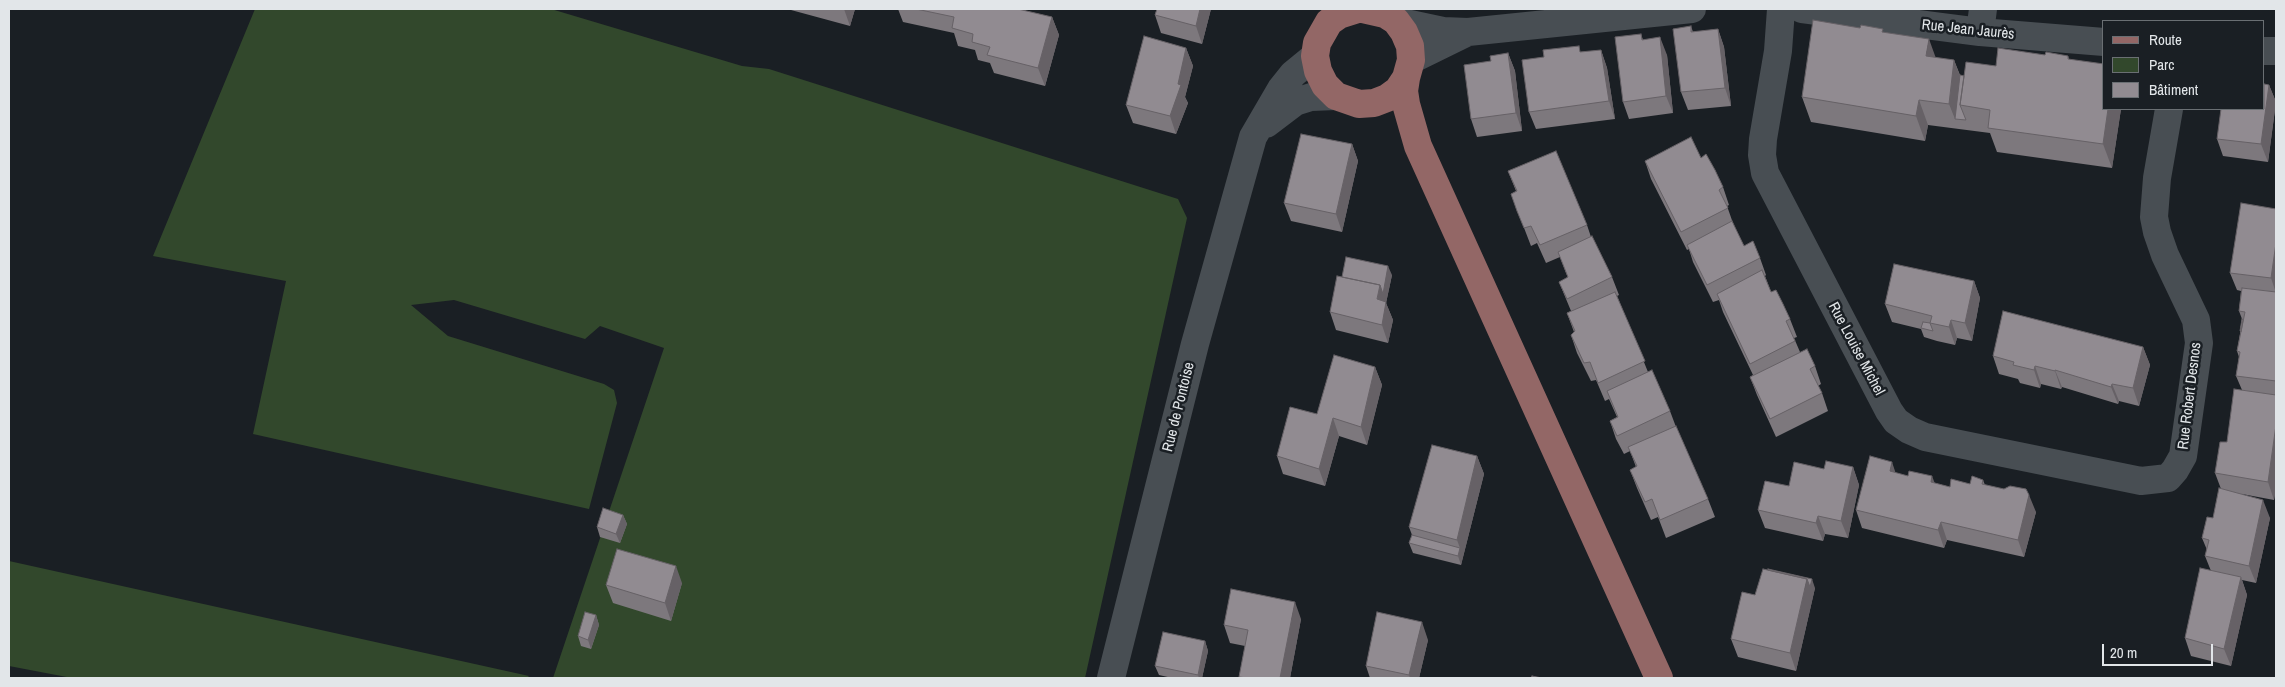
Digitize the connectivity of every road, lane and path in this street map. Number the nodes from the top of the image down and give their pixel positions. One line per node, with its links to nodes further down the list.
1 (1692, 9): 7 (street)
2 (1782, 9): 14 (street, Rue Louise Michel)
3 (1802, 9): 5 (street, Rue Jean Jaurès)
4 (1372, 12): 6 (main road); 7 (street); 9 (main road)
5 (1982, 20): 8 (street, Rue Jean Jaurès)
6 (1317, 32): 10 (main road); 12 (street, Rue de Pontoise)
7 (1468, 32): 9 (street)
8 (2102, 42)
9 (1408, 69): 10 (main road); 13 (main road)
10 (1347, 100): 12 (street, Rue de Pontoise); 13 (main road)
11 (2169, 110): 14 (street, Rue Robert Desnos)
12 (1253, 137): 15 (street, Rue de Pontoise)
13 (1418, 146): 16 (main road)
14 (2168, 478)
15 (1111, 678)
16 (1660, 678)

